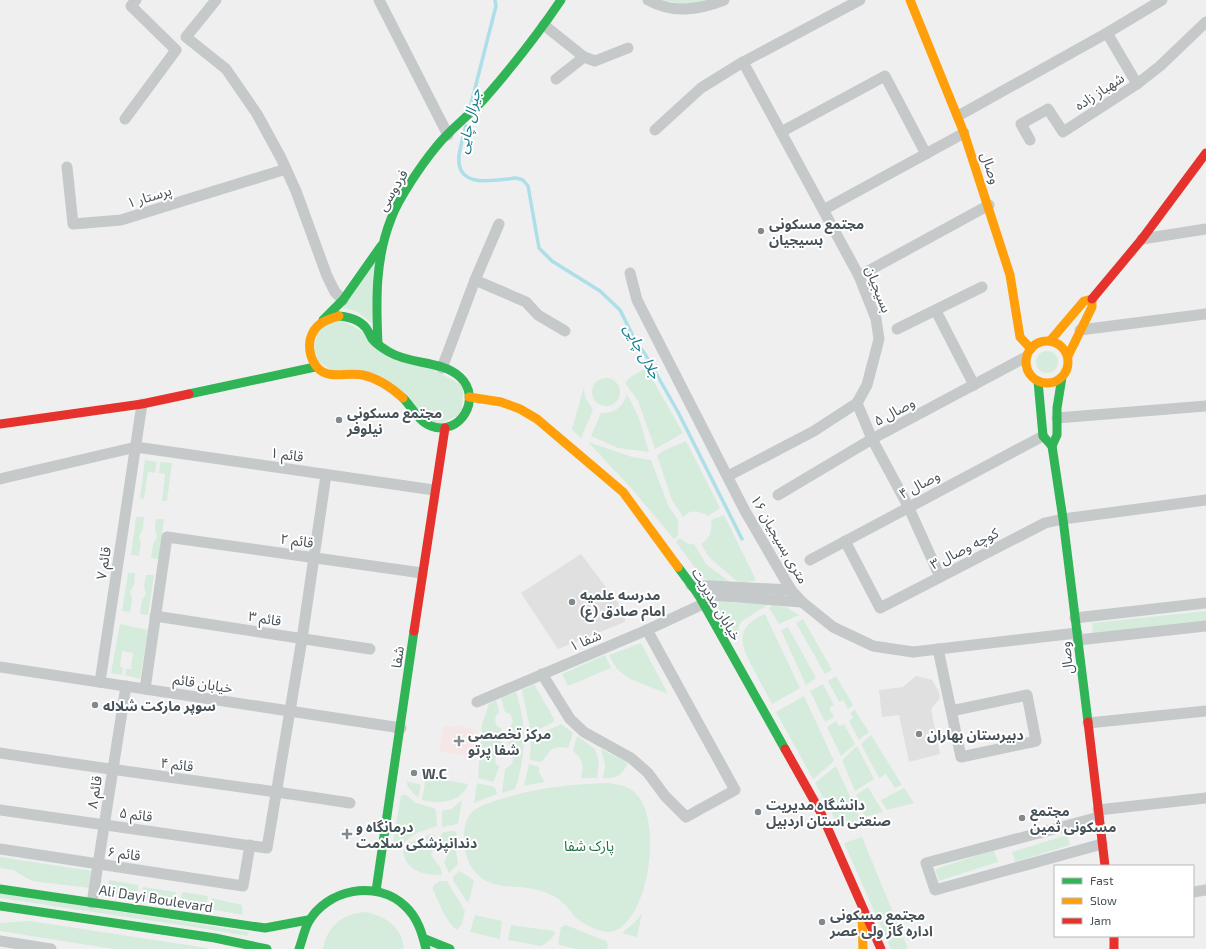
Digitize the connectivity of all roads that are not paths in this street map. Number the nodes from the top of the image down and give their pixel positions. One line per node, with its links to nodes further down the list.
1 (136, 0): 15 (street)
2 (216, 0): 13 (street)
3 (379, 0): 25 (street)
4 (561, 0): 11 (street, فردوسی)
5 (648, 0): 6 (street)
6 (724, 0)
7 (860, 0): 17 (street)
8 (910, 0): 20 (street, وصال)
9 (1162, 0): 12 (street)
10 (1206, 22): 19 (street, شهباز زاده)
11 (544, 25): 16 (street); 25 (street, فردوسی)
12 (1107, 33): 19 (street); 20 (street)
13 (186, 37): 15 (street); 31 (street)
14 (628, 48): 16 (street)
15 (176, 50): 21 (street)
16 (584, 57): 18 (street)
17 (743, 62): 22 (street); 23 (street, بسیجیان)
18 (556, 79)
19 (1137, 84): 26 (street, شهباز زاده)
20 (958, 116): 24 (street, وصال)
21 (125, 119)
22 (655, 130)
23 (781, 132): 28 (street); 33 (street, بسیجیان)
24 (964, 133): 28 (street); 32 (street, وصال)
25 (448, 136): 37 (street, فردوسی)
26 (1030, 140)
27 (1206, 153): 29 (street)
28 (926, 154): 33 (street)
29 (1203, 163): 36 (street)
30 (68, 167): 31 (street, پرستار ۱)
31 (286, 169): 43 (street)
32 (989, 205): 39 (street); 52 (street, وصال)
33 (825, 209): 39 (street, بسیجیان)
34 (499, 224): 40 (street)
35 (1206, 229): 36 (street)
36 (1142, 239): 42 (street)
37 (383, 243): 43 (street); 51 (street, فردوسی)
38 (630, 273): 71 (street, ۱۶ متری بسیجیان)
39 (859, 276): 60 (street, بسیجیان)
40 (475, 280): 49 (street); 55 (street)
41 (982, 287): 44 (street)
42 (1092, 299): 48 (street); 50 (street)
43 (343, 300): 46 (street)
44 (936, 311): 47 (street); 58 (street)
45 (1206, 314): 48 (street)
46 (322, 322): 51 (street); 54 (street)
47 (897, 329)
48 (1080, 330): 53 (street)
49 (565, 331)
50 (1050, 341): 52 (street); 53 (street)
51 (378, 344): 55 (street)
52 (1029, 353): 57 (street); 58 (street, وصال ۵)
53 (1068, 356): 56 (street)
54 (315, 367): 61 (street); 65 (street)
55 (442, 368): 59 (street)
56 (1062, 377): 57 (street); 63 (street)
57 (1038, 381): 66 (street)
58 (974, 385): 67 (street, وصال ۵)
59 (469, 397): 65 (street); 84 (street, خیابان مدیریت)
60 (857, 403): 67 (street); 71 (street, بسیجیان)
61 (142, 404): 64 (street); 69 (street, قائم ۷)
62 (1206, 406): 63 (street)
63 (1057, 418): 68 (street)
64 (0, 424)
65 (445, 428): 73 (street, شفا)
66 (1043, 436): 68 (street); 76 (street, وصال ۴)
67 (872, 439): 74 (street, وصال ۵); 76 (street)
68 (1052, 446): 77 (street, وصال)
69 (136, 447): 70 (street, قائم ۱); 72 (street); 97 (street, قائم ۷)
70 (326, 475): 73 (street, قائم ۱); 79 (street)
71 (728, 476): 83 (street, ۱۶ متری بسیجیان)
72 (0, 479)
73 (434, 490): 81 (street, شفا)
74 (778, 495)
75 (1206, 500): 77 (street, کوچه وصال ۳)
76 (908, 506): 78 (street, وصال ۴); 82 (street)
77 (1063, 519): 82 (street, کوچه وصال ۳); 88 (street, وصال)
78 (845, 541): 80 (street, وصال ۴); 82 (street, کوچه وصال ۳)
79 (314, 558): 81 (street, قائم ۲); 87 (street, قائم ۲); 92 (street)
80 (810, 560)
81 (422, 573): 105 (street, شفا)
82 (940, 576)
83 (791, 590): 84 (street); 85 (street, ۱۶ متری بسیجیان)
84 (698, 594): 85 (street); 90 (street, شفا ۱); 123 (street, خیابان مدیریت)
85 (802, 602): 94 (street, ۱۶ متری بسیجیان)
86 (1206, 603): 88 (street)
87 (155, 616): 92 (street, قائم ۳); 99 (street)
88 (1075, 618): 91 (street, وصال)
89 (1206, 626): 91 (street, ۱۶ متری بسیجیان)
90 (647, 630): 96 (street, شفا ۱); 96 (street)
91 (1077, 637): 94 (street, ۱۶ متری بسیجیان); 104 (street, وصال)
92 (302, 639): 93 (street, قائم ۳); 102 (street)
93 (370, 649)
94 (938, 649): 101 (street)
95 (0, 667): 97 (street, خیابان قائم)
96 (542, 674): 100 (street, شفا ۱)
97 (100, 682): 98 (street, خیابان قائم)
98 (126, 686): 99 (street, خیابان قائم); 107 (street, قائم ۸)
99 (145, 689): 102 (street, خیابان قائم)
100 (477, 702)
101 (951, 710): 101 (street)
102 (290, 711): 105 (street, خیابان قائم); 108 (street)
103 (1206, 711): 104 (street)
104 (1088, 723): 112 (street, وصال)
105 (401, 728): 121 (street, شفا)
106 (0, 753): 107 (street, قائم ۴)
107 (112, 771): 108 (street, قائم ۴); 113 (street, قائم ۸)
108 (276, 791): 110 (street, قائم ۴); 115 (street, قائم ۵)
109 (1206, 798): 112 (street)
110 (350, 803)
111 (0, 810): 113 (street, قائم ۵)
112 (1098, 814): 114 (street, وصال); 114 (street)
113 (104, 825): 115 (street, قائم ۵); 117 (street, قائم ۸)
114 (1102, 844): 118 (street, وصال)
115 (250, 846): 117 (street, قائم ۶)
116 (0, 849): 117 (street, قائم ۶)
117 (98, 864): 124 (street, قائم ۸)
118 (1105, 865)
119 (0, 889): 124 (street, Ali Dayi Boulevard)
120 (1206, 890): 122 (street)
121 (376, 891): 126 (street); 128 (street)
122 (1194, 892)
123 (861, 902): 135 (street, خیابان مدیریت); 136 (street, خیابان مدیریت)
124 (92, 903): 126 (street, Ali Dayi Boulevard)
125 (0, 906): 131 (street)
126 (308, 920): 132 (street)
127 (1114, 937): 137 (street)
128 (425, 939): 133 (street); 134 (street)
129 (0, 941): 130 (street)
130 (51, 949)
131 (267, 949)
132 (299, 949)
133 (426, 949)
134 (450, 949)
135 (863, 949)
136 (881, 949)
137 (1114, 949)

